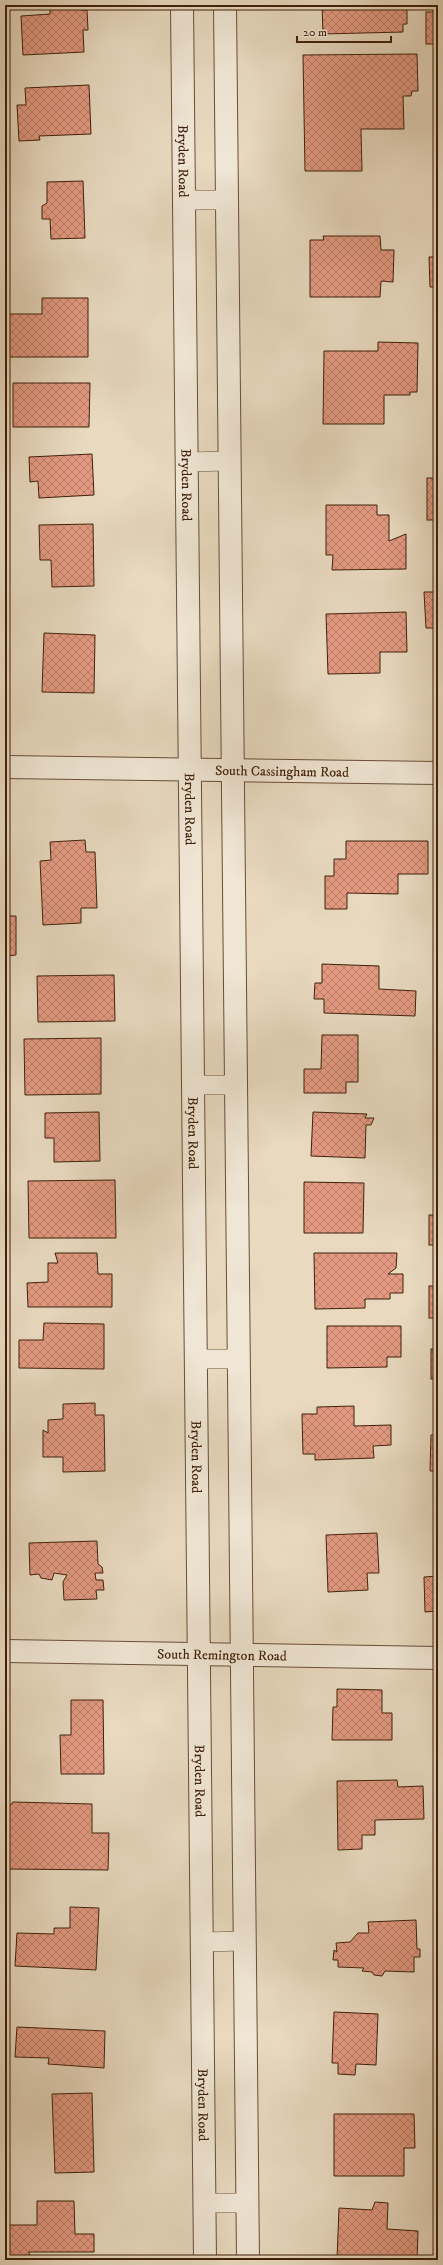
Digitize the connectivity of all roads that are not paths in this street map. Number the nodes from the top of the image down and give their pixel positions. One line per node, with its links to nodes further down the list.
1 (182, 5): 3 (street, Bryden Road)
2 (225, 5): 4 (street)
3 (184, 200): 4 (lane); 6 (street, Bryden Road)
4 (227, 200): 5 (street)
5 (229, 461): 6 (lane); 9 (street)
6 (186, 462): 8 (street, Bryden Road)
7 (5, 767): 8 (street, South Cassingham Road)
8 (190, 769): 9 (street, South Cassingham Road); 11 (street, Bryden Road)
9 (232, 770): 10 (street, South Cassingham Road); 12 (street)
10 (438, 773)
11 (193, 1085): 12 (lane); 13 (street, Bryden Road)
12 (236, 1085): 14 (street)
13 (196, 1359): 14 (lane); 16 (street, Bryden Road)
14 (239, 1359): 17 (street)
15 (5, 1651): 16 (street, South Remington Road)
16 (199, 1654): 17 (street, South Remington Road); 20 (street, Bryden Road)
17 (242, 1655): 18 (street, South Remington Road); 19 (street)
18 (438, 1658)
19 (245, 1941): 20 (lane); 22 (street)
20 (202, 1942): 21 (street, Bryden Road)
21 (205, 2203): 22 (lane); 23 (street, Bryden Road)
22 (248, 2203): 24 (street)
23 (205, 2260)
24 (248, 2260)

